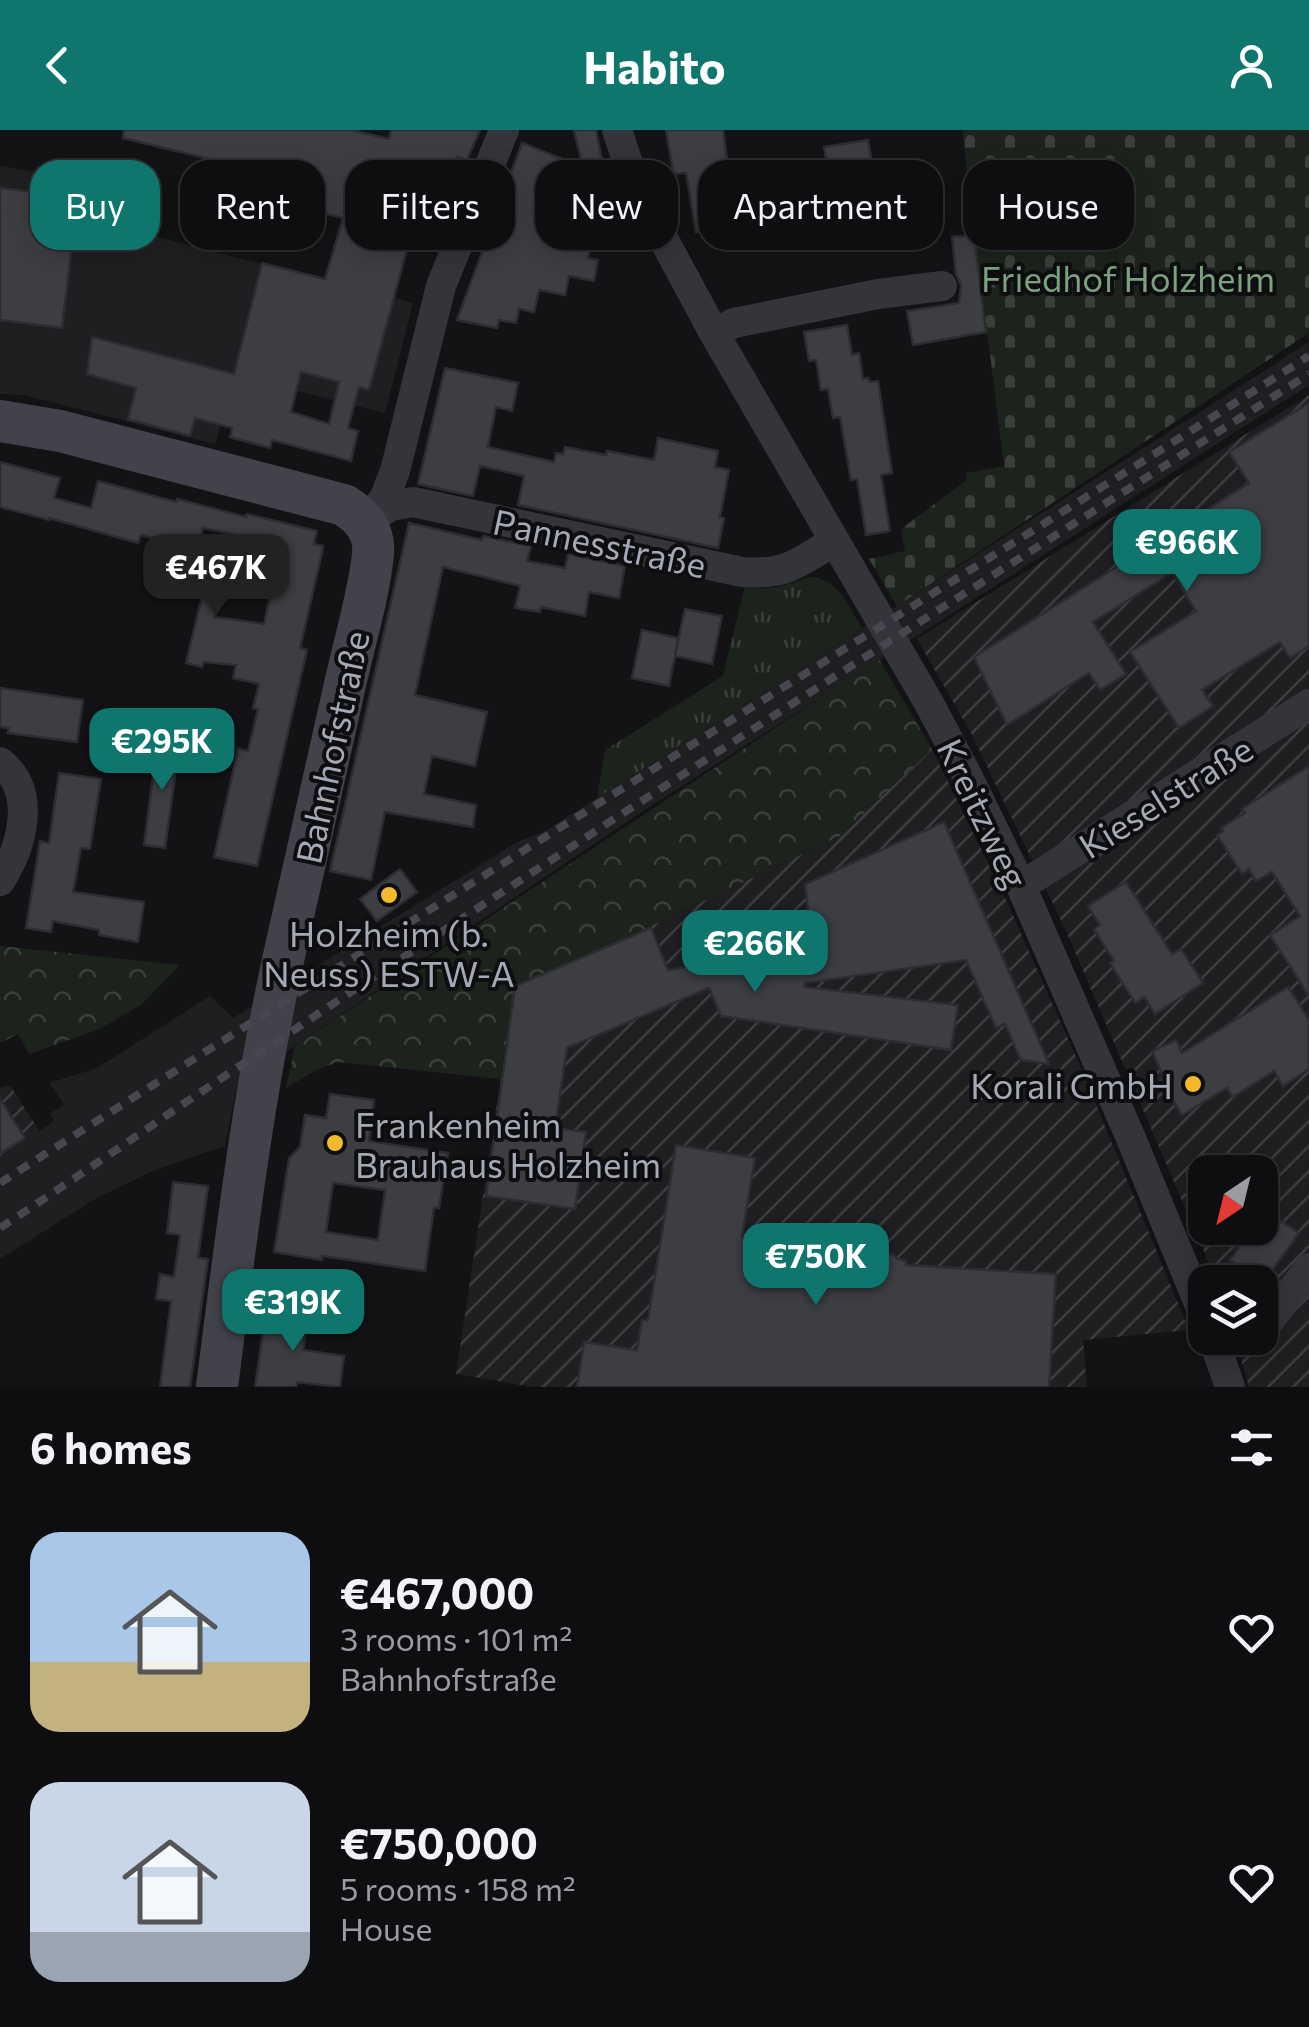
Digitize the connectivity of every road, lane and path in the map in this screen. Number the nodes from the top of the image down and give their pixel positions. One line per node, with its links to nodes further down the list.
1 (504, 130): 6 (street)
2 (617, 130): 4 (street, Kreitzweg)
3 (942, 286): 4 (street)
4 (714, 333): 7 (street, Kreitzweg)
5 (0, 422): 6 (main road)
6 (365, 522): 7 (street, Pannesstraße); 16 (main road, Bahnhofstraße)
7 (833, 542): 11 (street, Kreitzweg)
8 (1309, 704): 11 (street, Kieselstraße)
9 (0, 762): 10 (street)
10 (0, 882)
11 (1021, 886): 13 (street, Kreitzweg)
12 (1309, 1268): 14 (street)
13 (1188, 1277)
14 (1278, 1309)
15 (1219, 1355): 17 (street)
16 (218, 1387)
17 (1230, 1387)

